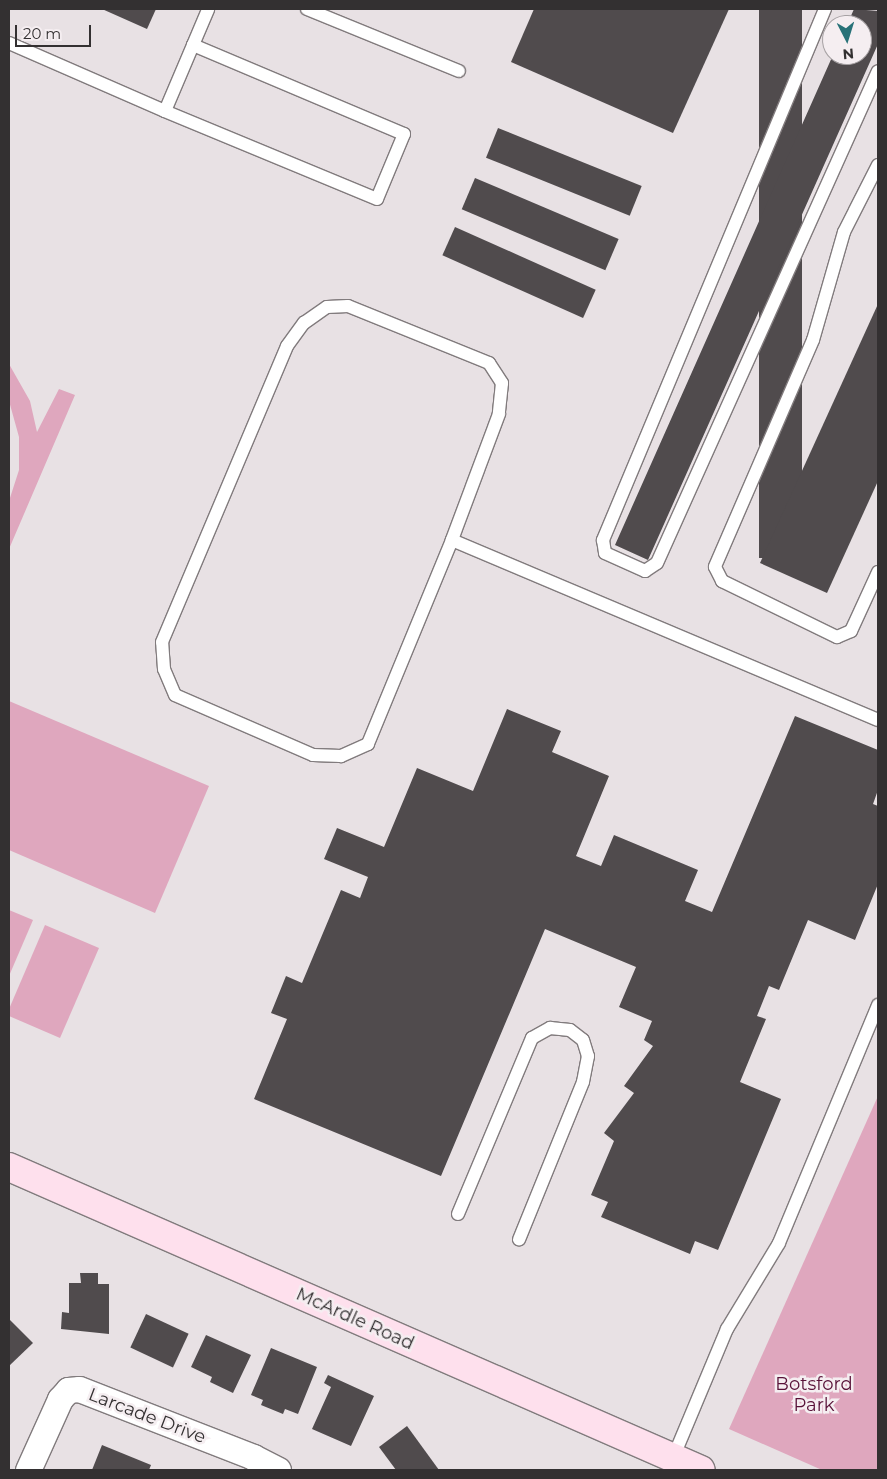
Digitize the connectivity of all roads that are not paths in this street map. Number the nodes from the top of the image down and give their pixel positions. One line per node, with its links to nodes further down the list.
1 (208, 9): 5 (lane)
2 (307, 9): 6 (lane)
3 (825, 9): 7 (lane)
4 (9, 44): 8 (lane)
5 (193, 45): 8 (lane); 8 (lane)
6 (459, 71)
7 (878, 71)
8 (165, 111)
9 (878, 165): 11 (lane)
10 (452, 540): 10 (lane); 12 (lane)
11 (878, 572)
12 (878, 720)
13 (878, 1005): 17 (lane)
14 (9, 1167): 17 (main road, McArdle Road)
15 (458, 1214): 16 (lane)
16 (519, 1240)
17 (673, 1458): 20 (main road, McArdle Road)
18 (28, 1470): 19 (street, Larcade Drive)
19 (278, 1470)
20 (701, 1470)

